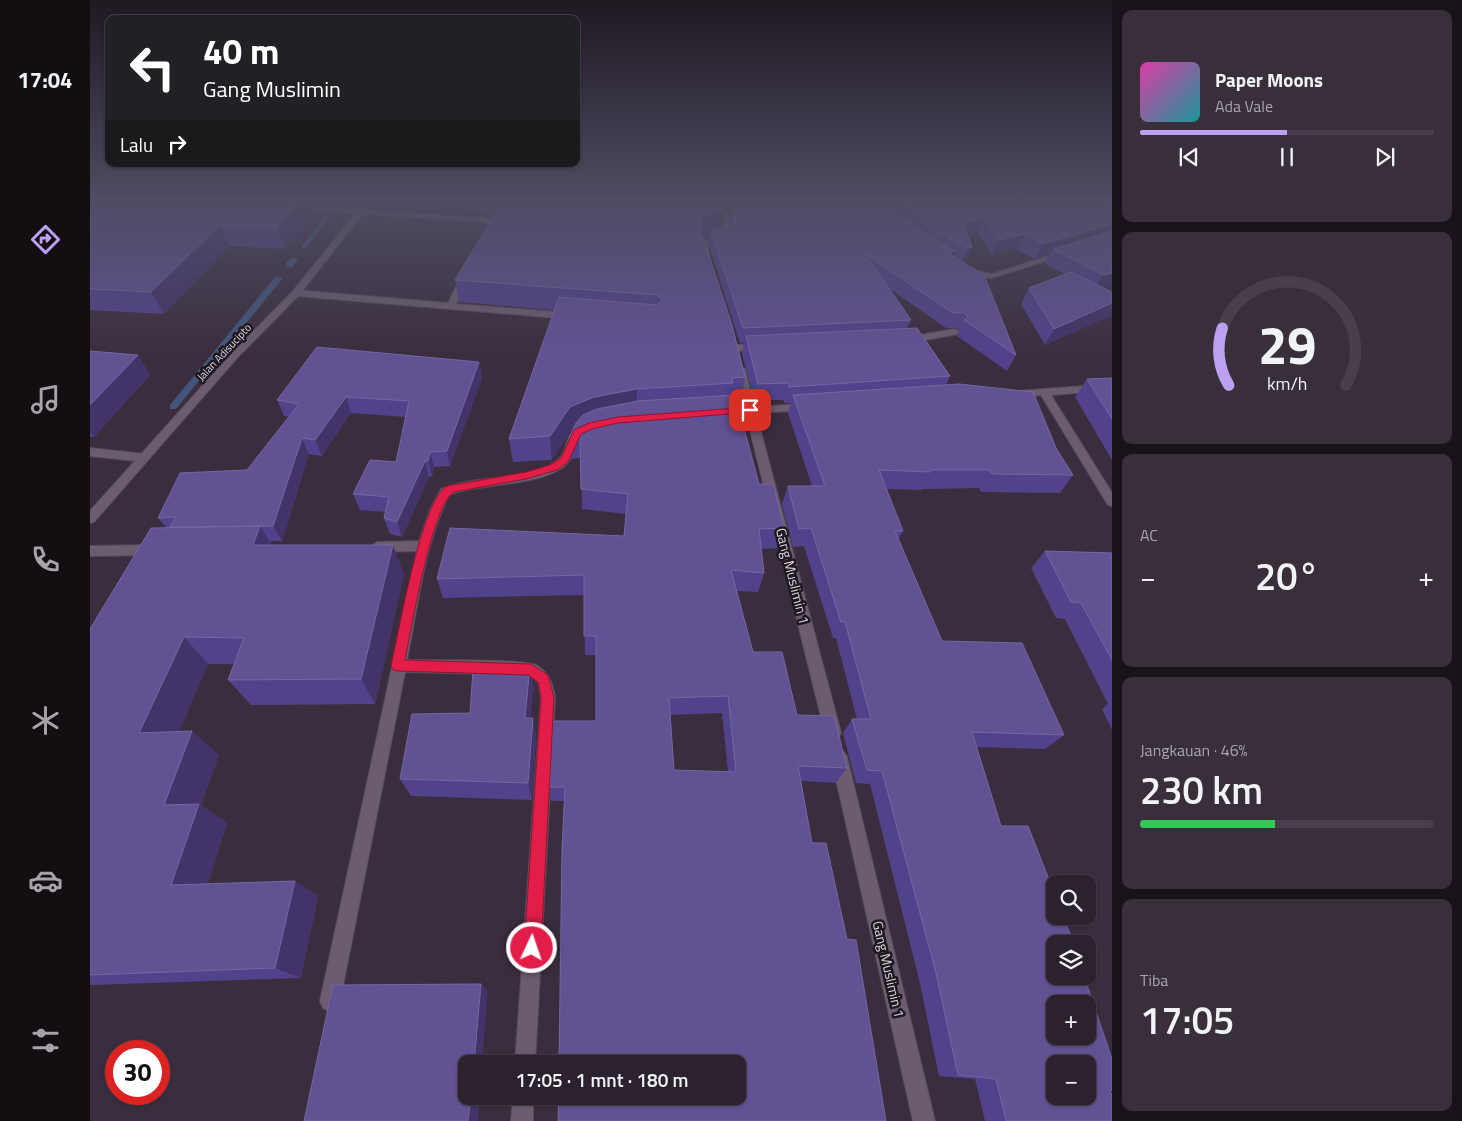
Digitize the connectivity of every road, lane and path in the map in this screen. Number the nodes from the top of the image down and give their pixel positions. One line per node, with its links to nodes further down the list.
1 (331, 250): 7 (street, Jalan Adisucipto)
2 (705, 250): 5 (street)
3 (1068, 252): 4 (street)
4 (962, 268)
5 (710, 270)
6 (468, 272): 8 (street)
7 (296, 293): 8 (street); 21 (street, Jalan Adisucipto)
8 (451, 306): 9 (street)
9 (577, 316)
10 (955, 332): 11 (street)
11 (897, 341)
12 (771, 346): 17 (street, Gang Muslimin 1)
13 (1112, 387): 14 (street)
14 (1044, 392): 15 (street); 22 (street)
15 (1005, 394)
16 (819, 406): 17 (street)
17 (750, 410): 18 (street); 33 (street, Gang Muslimin 1)
18 (714, 412)
19 (589, 426): 24 (street)
20 (90, 452): 21 (street)
21 (145, 458): 23 (street, Jalan Adisucipto)
22 (1112, 502)
23 (90, 519)
24 (424, 546): 25 (street); 28 (street)
25 (361, 547)
26 (168, 550): 27 (street)
27 (90, 551)
28 (398, 666): 29 (street); 30 (street)
29 (327, 1014)
30 (526, 1055)
31 (523, 1105): 32 (street)
32 (522, 1121)
33 (924, 1121)

